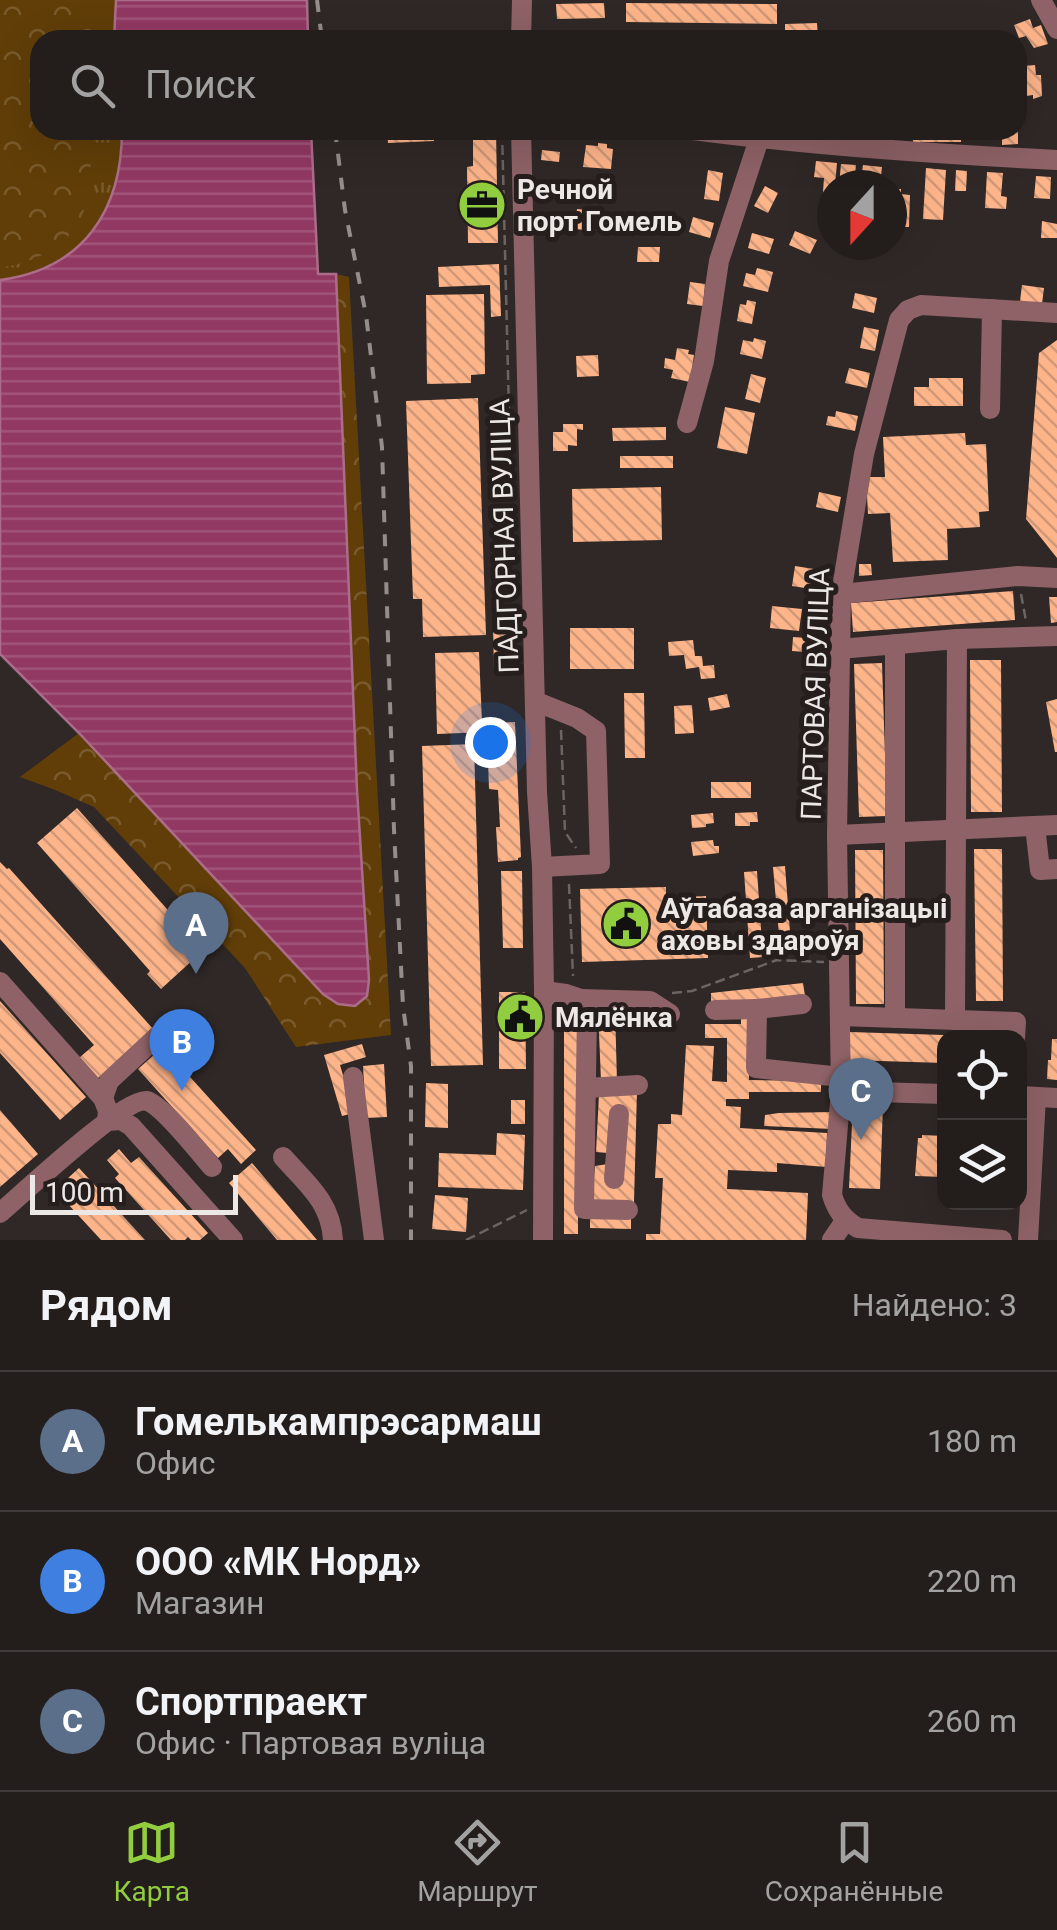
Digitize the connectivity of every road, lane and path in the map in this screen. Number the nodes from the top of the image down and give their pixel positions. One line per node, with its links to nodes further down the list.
1 (522, 0): 4 (street)
2 (1040, 0): 3 (street)
3 (1057, 28)
4 (520, 30)
5 (521, 140): 21 (street, ПАДГОРНАЯ ВУЛІЦА)
6 (759, 140): 12 (street)
7 (772, 140): 8 (street)
8 (1057, 160)
9 (992, 309): 10 (street, ПАРТОВАЯ ВУЛІЦА); 11 (street); 15 (street, ПАРТОВАЯ ВУЛІЦА)
10 (1057, 313)
11 (990, 408)
12 (687, 423)
13 (1018, 576): 14 (street); 15 (street); 17 (path)
14 (1057, 578)
15 (842, 594): 20 (street, ПАРТОВАЯ ВУЛІЦА)
16 (1057, 636): 17 (street)
17 (1029, 637): 18 (street)
18 (957, 639): 19 (street); 25 (street)
19 (895, 644): 20 (street); 26 (street)
20 (839, 649): 27 (street, ПАРТОВАЯ ВУЛІЦА)
21 (536, 702): 29 (street); 30 (street, ПАДГОРНАЯ ВУЛІЦА)
22 (561, 719): 28 (path)
23 (1034, 826): 24 (street); 25 (street); 31 (street)
24 (1057, 826)
25 (956, 830): 26 (street); 43 (street)
26 (896, 833): 27 (street); 42 (street)
27 (837, 836): 32 (street, ПАРТОВАЯ ВУЛІЦА)
28 (570, 840): 29 (path); 29 (path)
29 (572, 857): 30 (street); 33 (path)
30 (542, 867): 35 (street, ПАДГОРНАЯ ВУЛІЦА)
31 (1057, 869)
32 (840, 964): 37 (path); 41 (street, ПАРТОВАЯ ВУЛІЦА)
33 (572, 975)
34 (0, 982): 52 (street)
35 (544, 991): 36 (street); 66 (street, ПАДГОРНАЯ ВУЛІЦА)
36 (581, 999): 37 (street); 49 (street)
37 (669, 1004)
38 (802, 1004): 39 (street)
39 (757, 1009): 40 (street); 47 (street)
40 (714, 1010)
41 (840, 1016): 42 (street); 47 (street, ПАРТОВАЯ ВУЛІЦА)
42 (895, 1018): 43 (street)
43 (955, 1020): 45 (street)
44 (164, 1030): 52 (street)
45 (1016, 1030)
46 (353, 1076): 64 (street)
47 (841, 1084): 50 (street); 61 (street, ПАРТОВАЯ ВУЛІЦА)
48 (638, 1085): 49 (street)
49 (586, 1088): 56 (street)
50 (937, 1093)
51 (1038, 1097): 69 (street)
52 (103, 1098): 54 (street)
53 (619, 1114): 56 (street)
54 (107, 1121): 57 (street); 60 (street); 62 (street)
55 (284, 1156): 63 (street)
56 (585, 1158): 59 (street)
57 (212, 1167)
58 (528, 1209): 65 (path)
59 (628, 1210)
60 (0, 1213)
61 (852, 1224): 67 (street); 68 (street)
62 (233, 1240)
63 (333, 1240)
64 (374, 1240)
65 (466, 1240)
66 (544, 1240)
67 (832, 1240)
68 (1002, 1240)
69 (1028, 1240)

